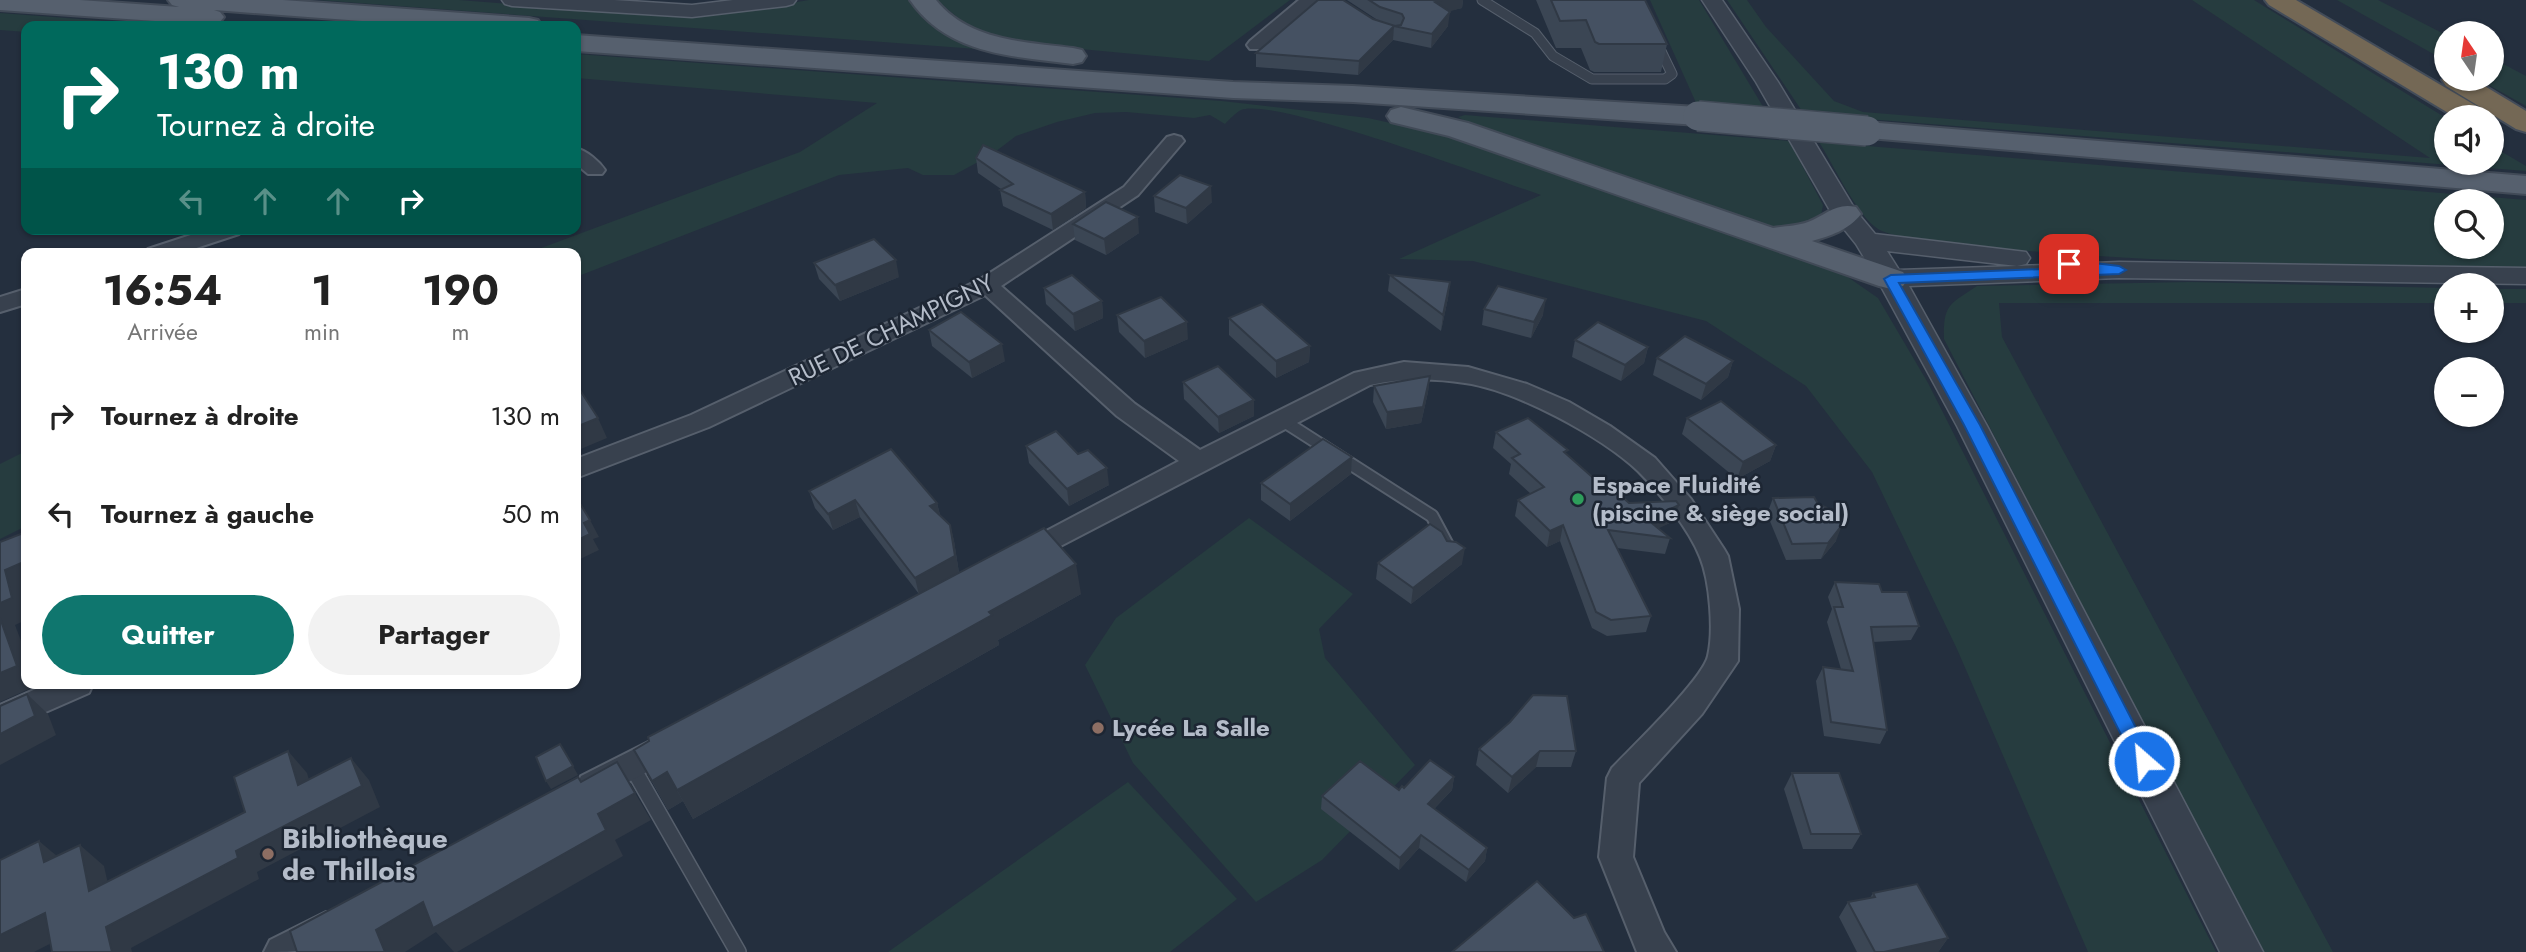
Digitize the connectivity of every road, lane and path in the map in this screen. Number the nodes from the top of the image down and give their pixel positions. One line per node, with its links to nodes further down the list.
1 (181, 0): 12 (main road)
2 (512, 0): 3 (street)
3 (786, 0)
4 (923, 0): 19 (main road)
5 (1309, 0): 16 (street)
6 (1482, 0): 14 (lane)
7 (1712, 0): 30 (street)
8 (2278, 0): 22 (highway)
9 (2314, 0): 17 (highway)
10 (0, 2): 11 (main road)
11 (270, 21)
12 (462, 21)
13 (581, 30): 19 (main road)
14 (1654, 37)
15 (581, 43): 18 (main road)
16 (1256, 45)
17 (2434, 68)
18 (1048, 77): 21 (main road); 32 (main road)
19 (1249, 80): 21 (main road)
20 (2473, 91): 23 (highway)
21 (1353, 94): 29 (main road, bridge)
22 (2454, 105)
23 (2526, 123)
24 (2504, 135): 26 (highway)
25 (1174, 141): 38 (street, RUE DE CHAMPIGNY)
26 (2526, 149)
27 (581, 158): 28 (street)
28 (595, 170)
29 (2526, 185)
30 (1845, 214): 32 (main road); 33 (street)
31 (213, 235): 34 (street)
32 (1772, 237): 37 (main road)
33 (1867, 241): 35 (street); 37 (street)
34 (174, 248)
35 (2119, 270): 36 (street); 37 (street)
36 (2526, 276)
37 (1891, 279): 55 (street)
38 (987, 285): 42 (street); 43 (street, RUE DE CHAMPIGNY)
39 (21, 298): 40 (street)
40 (0, 305)
41 (1282, 420): 42 (street); 44 (lane); 54 (street)
42 (1198, 462): 45 (street)
43 (581, 467)
44 (1450, 551)
45 (1003, 566)
46 (67, 689): 47 (street)
47 (0, 719)
48 (698, 729): 49 (street)
49 (631, 765): 50 (street); 53 (lane)
50 (563, 802)
51 (352, 914): 52 (street)
52 (282, 952)
53 (738, 952)
54 (1658, 952)
55 (2242, 952)

